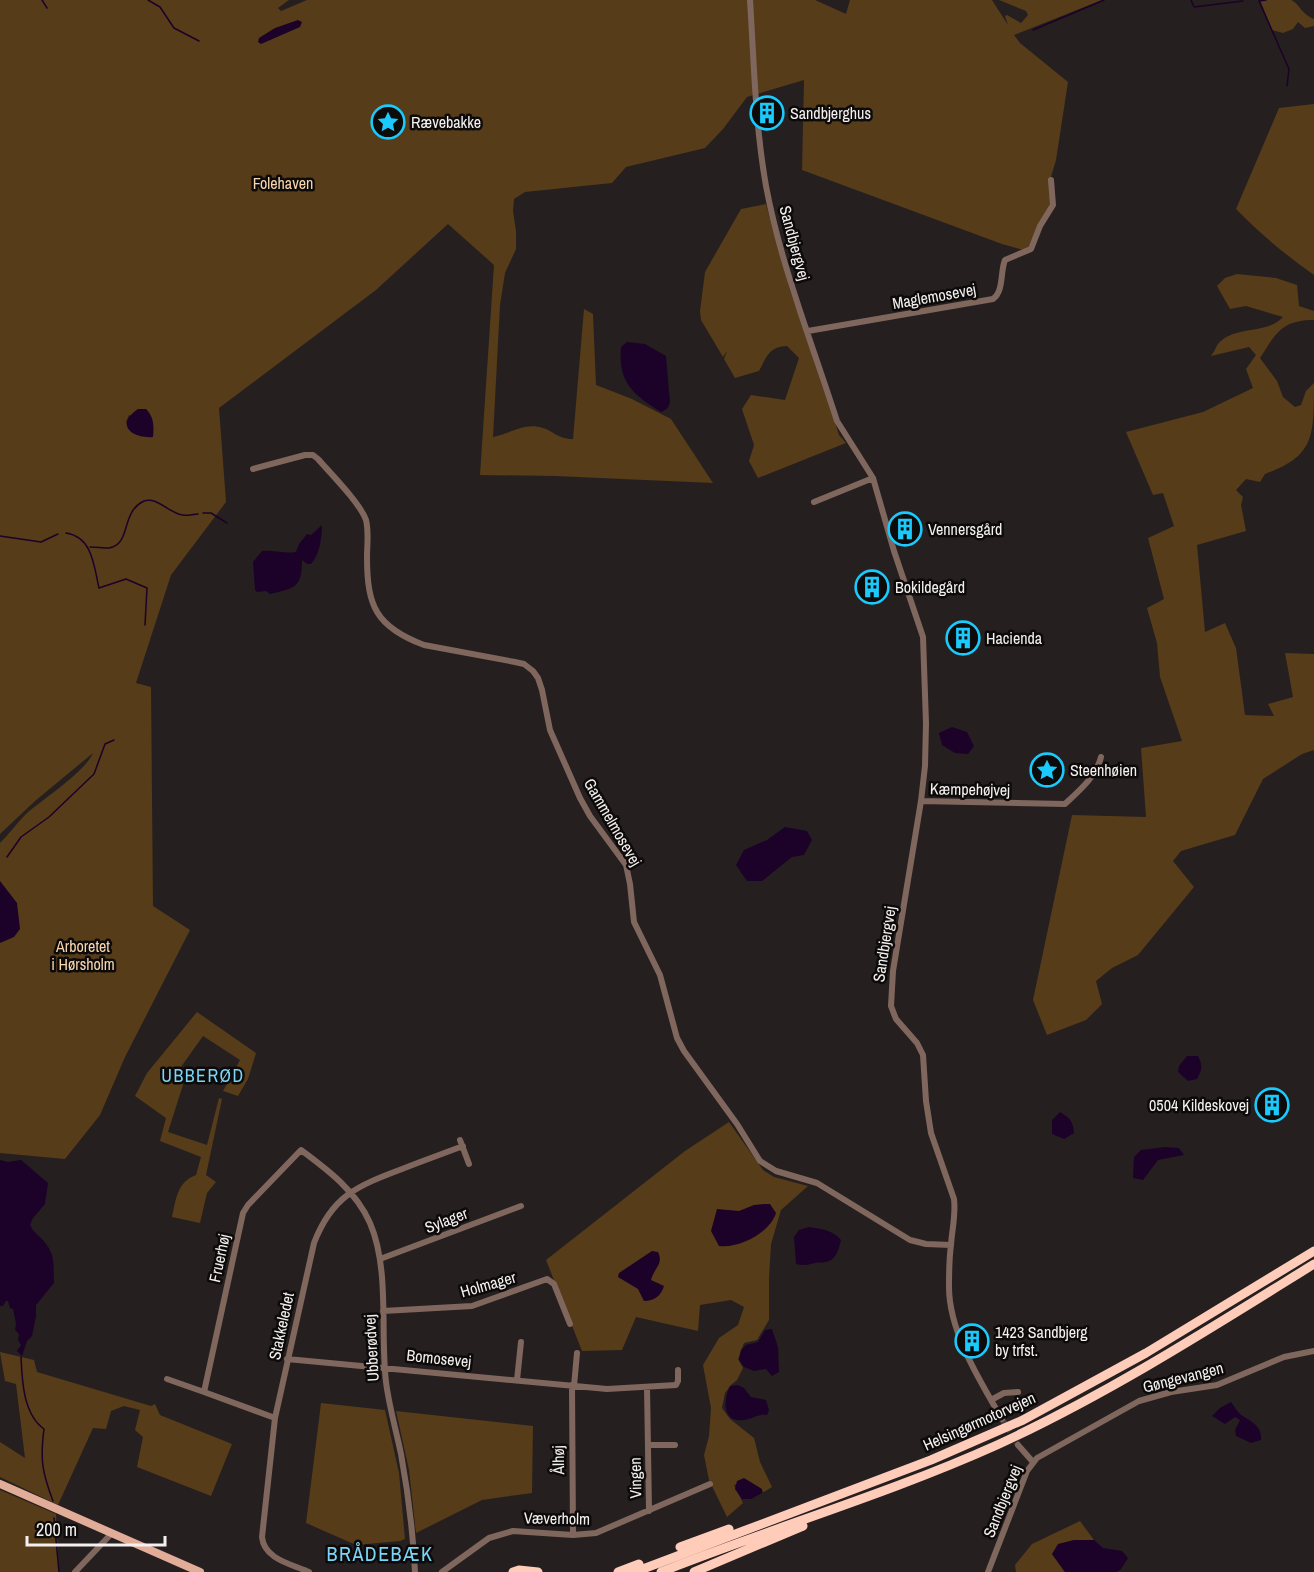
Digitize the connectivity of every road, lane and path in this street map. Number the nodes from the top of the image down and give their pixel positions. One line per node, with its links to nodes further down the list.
1 (750, 0): 3 (street, Sandbjergvej)
2 (1051, 180): 3 (street, Maglemosevej)
3 (808, 331): 5 (street, Sandbjergvej)
4 (253, 468): 13 (street, Gammelmosevej)
5 (873, 478): 6 (street); 8 (street, Sandbjergvej)
6 (814, 502)
7 (1101, 757): 8 (street, Kæmpehøjvej)
8 (921, 801): 13 (street, Sandbjergvej)
9 (301, 1150): 11 (street, Ubberødvej); 29 (street, Fruerhøj)
10 (469, 1164): 11 (street, Stakkeledet)
11 (350, 1192): 15 (street, Ubberødvej); 22 (street, Stakkeledet)
12 (521, 1206): 15 (street, Sylager)
13 (951, 1245): 31 (street, Sandbjergvej)
14 (1314, 1251): 41 (highway, Helsingørmotorvejen)
15 (380, 1259): 17 (street, Ubberødvej)
16 (1314, 1264): 40 (highway, Helsingørmotorvejen)
17 (383, 1311): 18 (street, Holmager); 23 (street, Ubberødvej)
18 (570, 1324)
19 (521, 1342): 26 (street)
20 (1314, 1351): 37 (street, Gøngevangen)
21 (577, 1353): 27 (street)
22 (287, 1359): 23 (street, Bomosevej); 32 (street, Stakkeledet)
23 (385, 1367): 26 (street, Bomosevej); 48 (street, Ubberødvej)
24 (678, 1370): 28 (street, Bomosevej)
25 (167, 1379): 29 (street)
26 (517, 1380): 27 (street, Bomosevej)
27 (573, 1386): 28 (street, Bomosevej); 44 (street, Ålhøj)
28 (647, 1387): 36 (street, Vingen)
29 (204, 1392): 32 (street)
30 (1018, 1392): 31 (street)
31 (990, 1400): 33 (street, Sandbjergvej)
32 (275, 1418): 47 (street, Stakkeledet)
33 (1002, 1419)
34 (675, 1444): 36 (street, Vingen)
35 (1018, 1444): 37 (street, Sandbjergvej)
36 (648, 1445): 42 (street, Vingen)
37 (1033, 1462): 56 (street, Sandbjergvej)
38 (0, 1484): 43 (main road)
39 (710, 1484): 42 (street, Væverholm)
40 (896, 1485): 54 (highway, Helsingørmotorvejen); 55 (highway)
41 (814, 1503): 52 (highway); 53 (highway, Helsingørmotorvejen)
42 (649, 1511): 44 (street, Væverholm)
43 (112, 1533): 45 (street); 46 (main road)
44 (573, 1535): 49 (street, Væverholm)
45 (75, 1572)
46 (200, 1572)
47 (309, 1572)
48 (415, 1572)
49 (442, 1572)
50 (513, 1572): 51 (highway)
51 (538, 1572)
52 (618, 1572)
53 (634, 1572)
54 (661, 1572)
55 (694, 1572)
56 (988, 1572)

